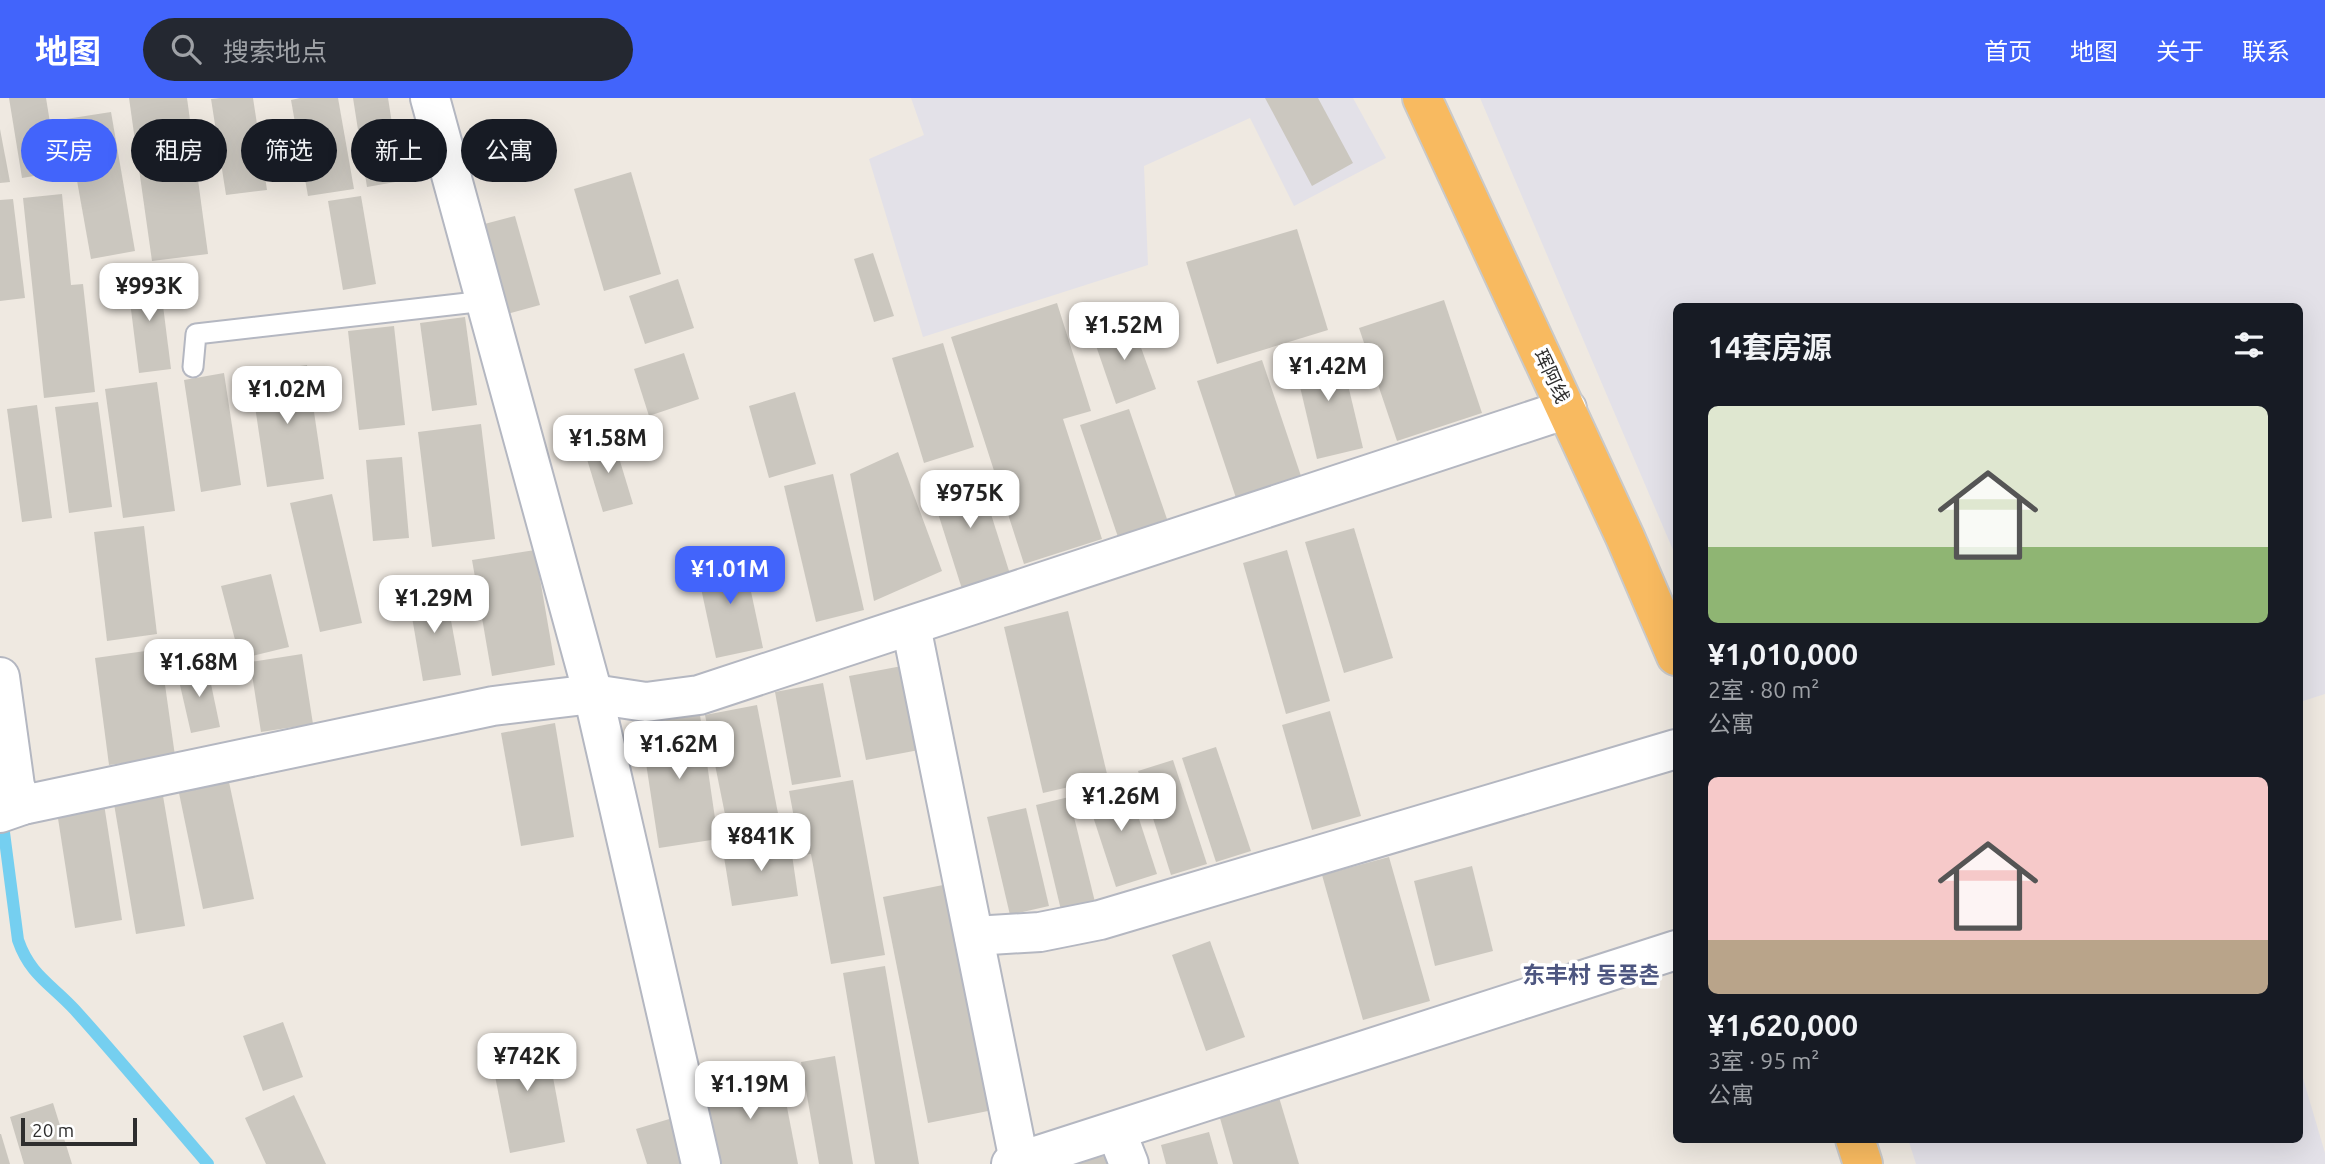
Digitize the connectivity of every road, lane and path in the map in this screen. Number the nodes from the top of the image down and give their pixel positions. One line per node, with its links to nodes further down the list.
1 (430, 98): 3 (street)
2 (1422, 98): 5 (highway, 珲阿线)
3 (485, 301): 4 (lane); 9 (street)
4 (193, 367)
5 (1567, 409): 6 (street); 7 (highway, 珲阿线)
6 (911, 625): 9 (street); 12 (street)
7 (1673, 649)
8 (0, 677): 11 (street)
9 (593, 694): 11 (street); 17 (street)
10 (1673, 750): 12 (street)
11 (11, 809)
12 (974, 936): 16 (street)
13 (1673, 951): 15 (street)
14 (1856, 1143): 18 (highway)
15 (1122, 1147): 16 (street)
16 (1015, 1163)
17 (701, 1164)
18 (1863, 1164)

